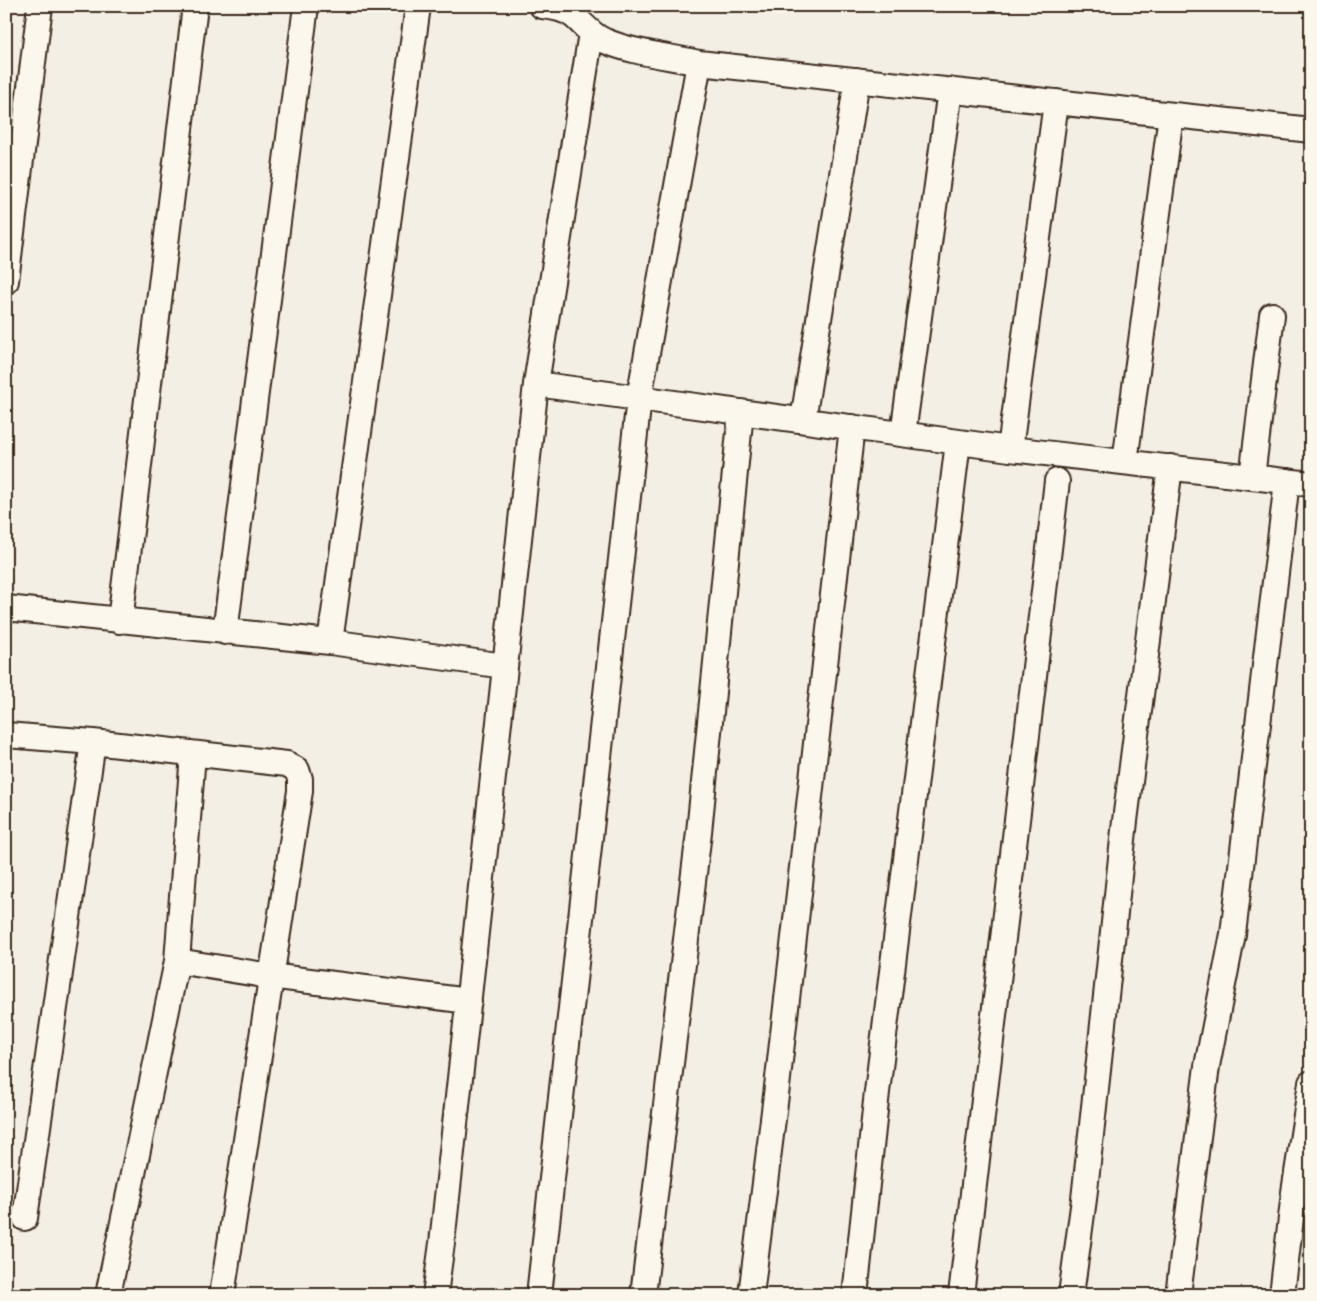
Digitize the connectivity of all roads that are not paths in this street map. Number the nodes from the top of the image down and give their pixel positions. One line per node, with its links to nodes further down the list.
1 (40, 6): 13 (street)
2 (195, 6): 30 (street)
3 (306, 6): 31 (street)
4 (418, 6): 32 (street)
5 (542, 6): 6 (street)
6 (591, 33): 7 (street); 15 (street)
7 (699, 63): 8 (street); 16 (street)
8 (857, 80): 9 (street); 18 (street)
9 (950, 90): 10 (street); 20 (street)
10 (1056, 102): 11 (street); 22 (street)
11 (1171, 115): 12 (street); 23 (street)
12 (1311, 130)
13 (6, 281)
14 (1272, 315): 25 (street)
15 (536, 384): 16 (street); 33 (street)
16 (639, 398): 17 (street); 45 (street)
17 (741, 412): 18 (street); 46 (street)
18 (802, 420): 19 (street)
19 (852, 427): 20 (street); 47 (street)
20 (903, 434): 21 (street)
21 (958, 442): 22 (street); 48 (street)
22 (1010, 448): 23 (street)
23 (1125, 462): 24 (street)
24 (1170, 467): 25 (street); 50 (street)
25 (1252, 477): 27 (street)
26 (1057, 481): 49 (street)
27 (1287, 482): 28 (street); 51 (street)
28 (1311, 484)
29 (6, 608): 30 (street)
30 (120, 621): 31 (street)
31 (226, 632): 32 (street)
32 (330, 642): 33 (street)
33 (505, 666): 39 (street)
34 (6, 735): 35 (street)
35 (94, 742): 36 (street); 41 (street)
36 (193, 754): 37 (street); 38 (street)
37 (177, 961): 38 (street); 42 (street)
38 (270, 976): 39 (street); 43 (street)
39 (469, 1001): 44 (street)
40 (1311, 1083): 52 (street)
41 (25, 1218)
42 (108, 1295)
43 (222, 1295)
44 (435, 1295)
45 (539, 1295)
46 (643, 1295)
47 (751, 1295)
48 (855, 1295)
49 (961, 1295)
50 (1071, 1295)
51 (1178, 1295)
52 (1282, 1295)

